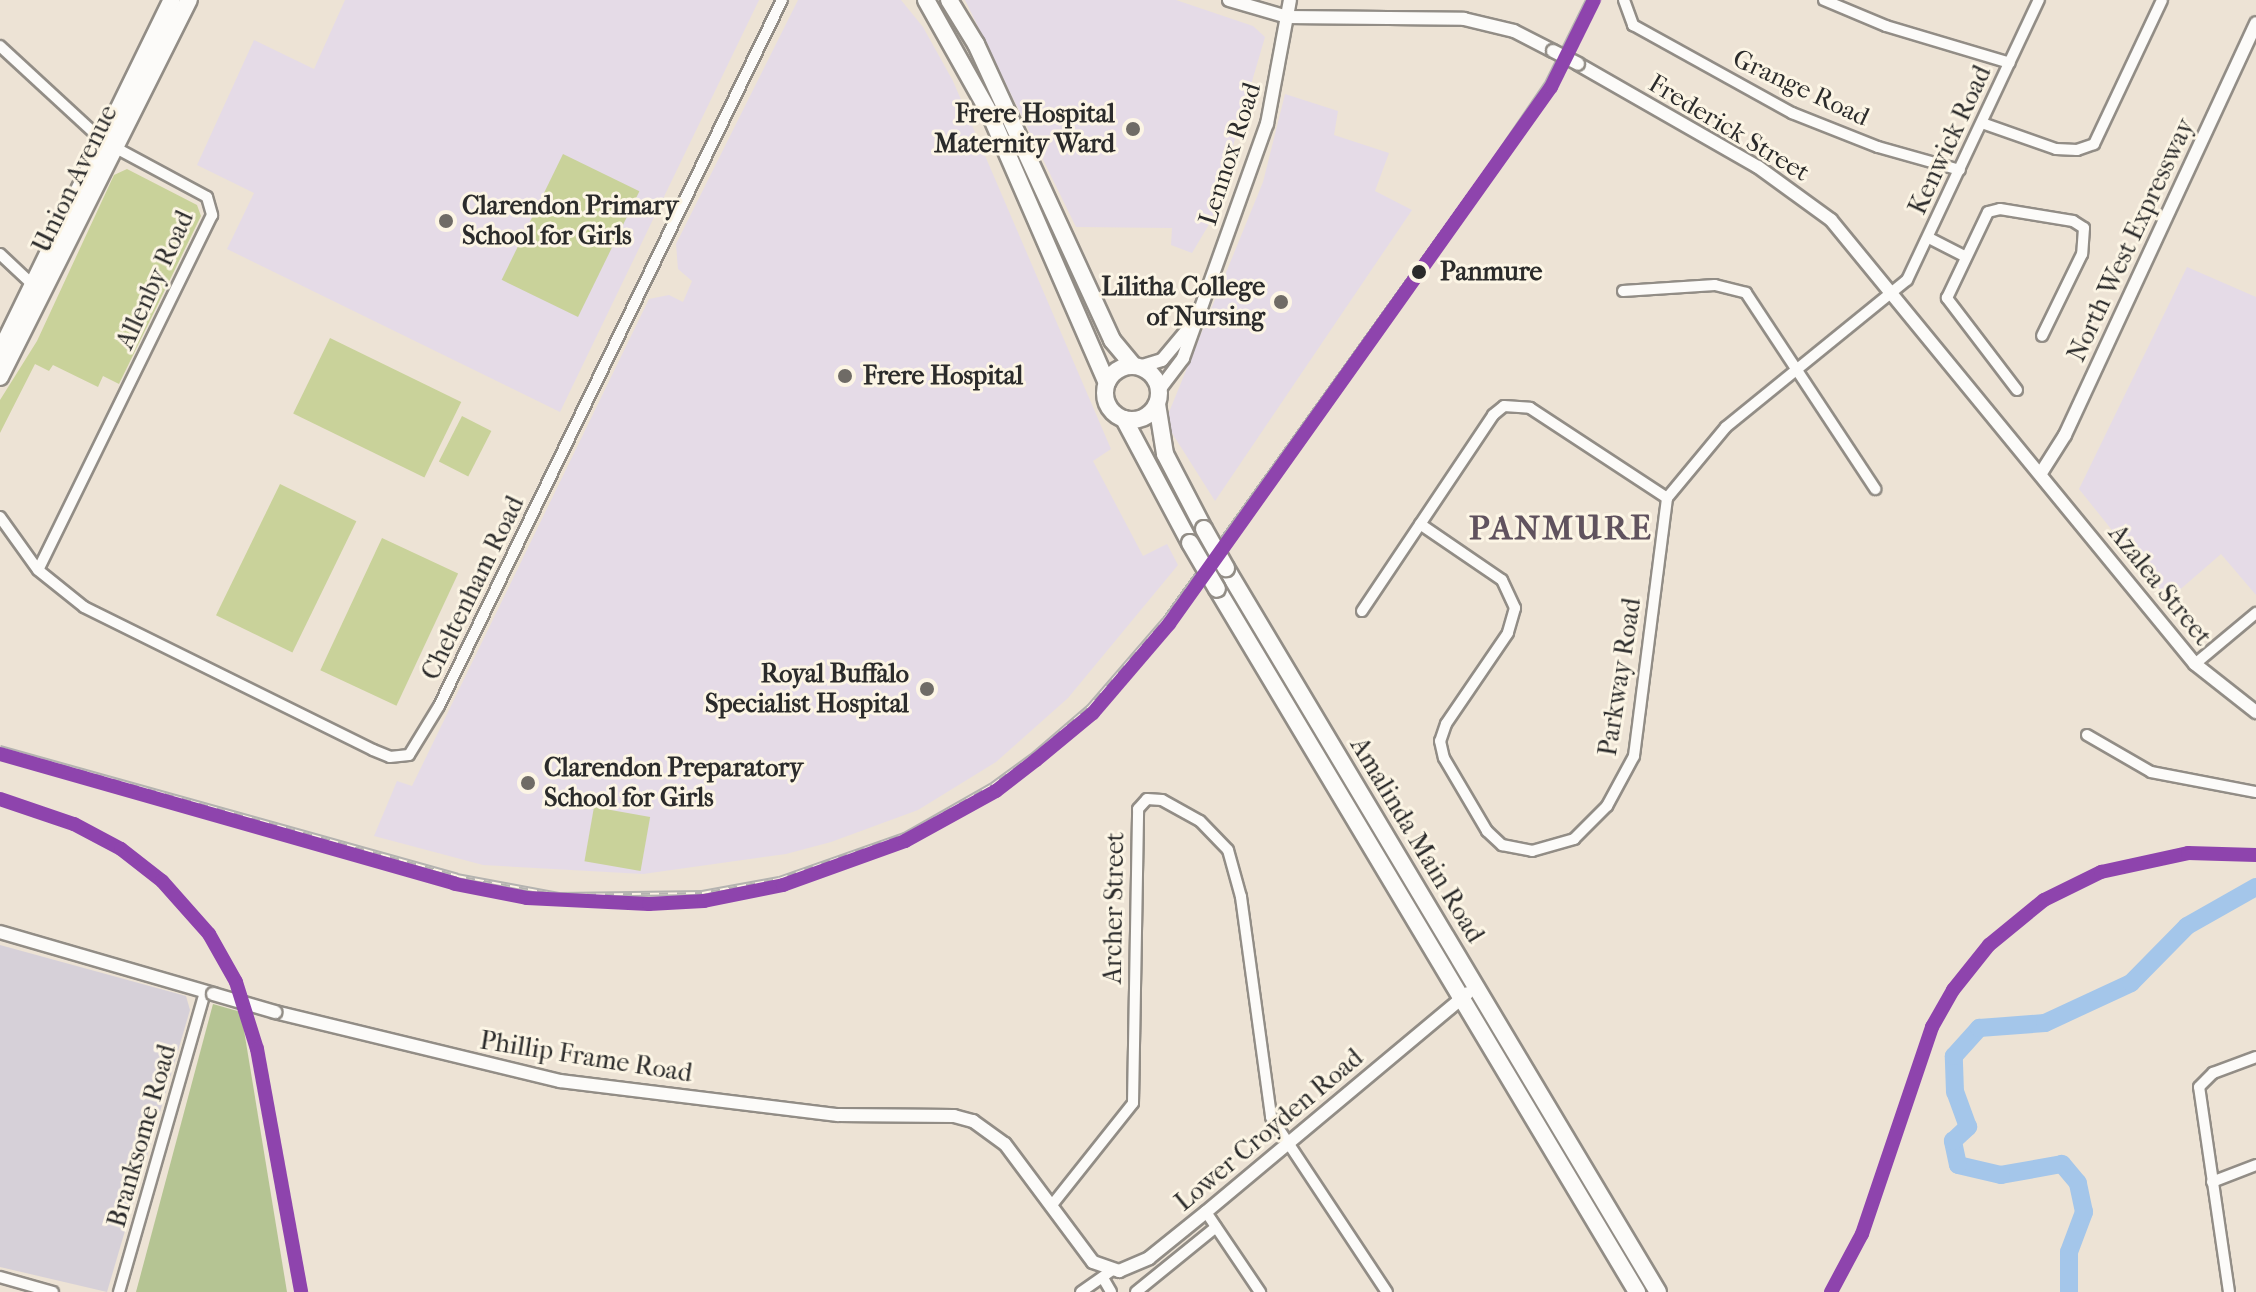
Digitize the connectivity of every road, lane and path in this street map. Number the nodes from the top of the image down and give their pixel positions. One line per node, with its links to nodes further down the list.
1 (782, 0): 39 (street, Cheltenham Road)
2 (926, 0): 30 (main road, Amalinda Main Road)
3 (949, 0): 27 (main road)
4 (1229, 0): 11 (street, Frederick Street)
5 (1290, 0): 11 (street, Lennox Road)
6 (1624, 0): 17 (street, Grange Road)
7 (1824, 0): 14 (street)
8 (2039, 0): 14 (street, Kenwick Road)
9 (2162, 0): 15 (street)
10 (182, 1): 16 (main road, Union Avenue)
11 (1287, 17): 23 (street, Frederick Street, bridge); 24 (street, Lennox Road)
12 (2256, 23): 34 (street, North West Expressway)
13 (0, 46): 16 (street, Allenby Road)
14 (2010, 63): 15 (street, Kenwick Road)
15 (1982, 123): 17 (street, Kenwick Road)
16 (110, 145): 21 (main road, Union Avenue); 39 (street, Allenby Road)
17 (1960, 170): 18 (street, Kenwick Road)
18 (1929, 238): 20 (street); 23 (street, Kenwick Road)
19 (0, 254): 21 (street)
20 (1964, 256): 25 (street); 31 (street)
21 (39, 290): 26 (main road, Union Avenue); 29 (main road, Union Avenue)
22 (1623, 291): 28 (street)
23 (1895, 294): 28 (street); 34 (street, Frederick Street)
24 (1195, 317): 27 (street, Lennox Road); 32 (street, Lennox Road)
25 (2042, 336)
26 (0, 352)
27 (1136, 366): 30 (main road); 32 (main road)
28 (1796, 370): 35 (street); 36 (street)
29 (0, 377)
30 (1107, 383): 33 (main road, Amalinda Main Road)
31 (2017, 390)
32 (1158, 397): 33 (main road); 47 (main road, Amalinda Main Road, bridge)
33 (1124, 419): 49 (main road, Amalinda Main Road, bridge)
34 (2041, 473): 42 (street, Azalea Street)
35 (1875, 489)
36 (1667, 498): 38 (street); 38 (street, Parkway Road)
37 (0, 517): 39 (street, Cheltenham Road)
38 (1420, 524): 40 (street)
39 (38, 570)
40 (1362, 611)
41 (2256, 613): 42 (street)
42 (2195, 664): 43 (street, Azalea Street)
43 (2256, 712)
44 (2087, 735): 45 (street)
45 (2256, 792)
46 (0, 932): 48 (street, Phillip Frame Road)
47 (1477, 986): 49 (street, Lower Croyden Road); 67 (main road, Amalinda Main Road)
48 (209, 993): 54 (street, Phillip Frame Road, bridge); 60 (street, Branksome Road)
49 (1461, 998): 51 (street, Lower Croyden Road); 66 (main road, Amalinda Main Road)
50 (2256, 1057): 53 (street)
51 (1287, 1145): 54 (street, Archer Street); 55 (street, Lower Croyden Road); 65 (street)
52 (2256, 1165): 53 (street)
53 (2212, 1182): 68 (street)
54 (1052, 1205): 57 (street, Phillip Frame Road)
55 (1206, 1212): 56 (street); 57 (street, Lower Croyden Road)
56 (1216, 1227): 63 (street, Lower Croyden Road); 64 (street)
57 (1107, 1275): 61 (street, Lower Croyden Road); 62 (street)
58 (0, 1277): 59 (street)
59 (53, 1292)
60 (119, 1292)
61 (1081, 1292)
62 (1111, 1292)
63 (1136, 1292)
64 (1260, 1292)
65 (1387, 1292)
66 (1637, 1292)
67 (1658, 1292)
68 (2229, 1292)

